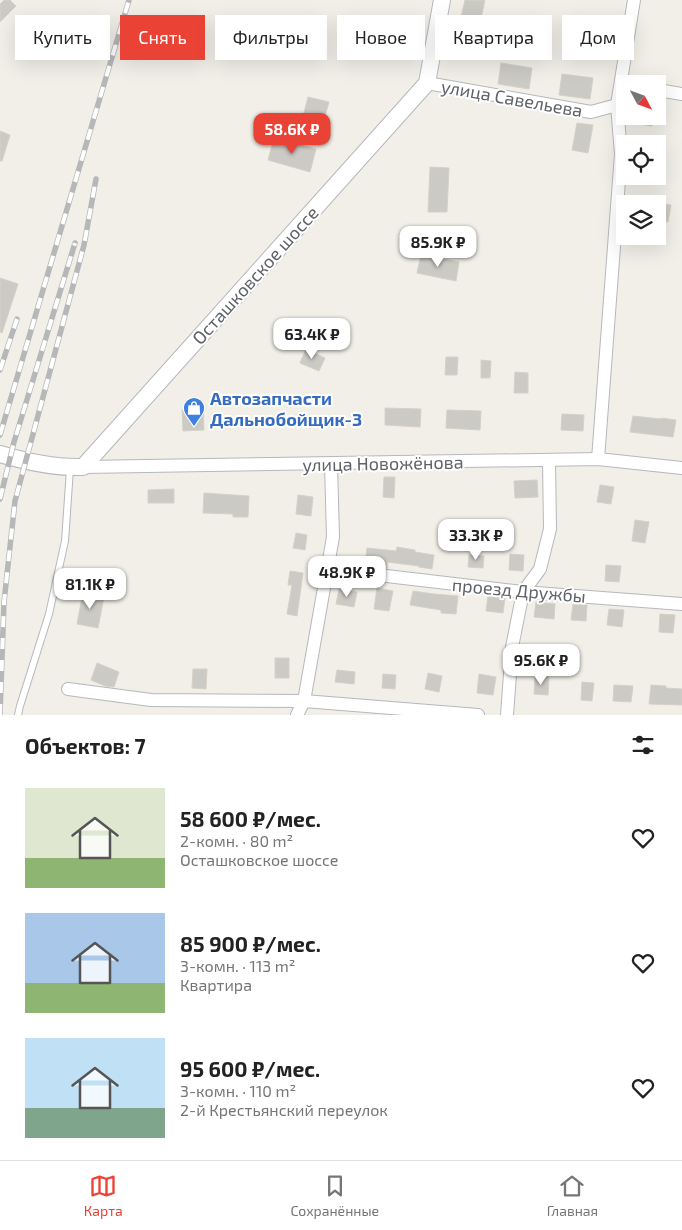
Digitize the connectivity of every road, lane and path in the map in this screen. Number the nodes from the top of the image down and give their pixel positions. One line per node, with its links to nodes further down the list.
1 (442, 0): 4 (street)
2 (634, 0): 3 (street)
3 (624, 75)
4 (427, 83): 7 (street, улица Савельева); 13 (street, Осташковское шоссе)
5 (666, 91): 6 (street)
6 (682, 94)
7 (616, 104)
8 (621, 125): 11 (street)
9 (0, 454): 13 (street)
10 (549, 460): 11 (street, улица Новожёнова); 12 (street, улица Новожёнова); 16 (street)
11 (598, 460): 14 (street, улица Новожёнова)
12 (331, 464): 13 (street, улица Новожёнова); 15 (street)
13 (76, 468): 20 (lane)
14 (682, 468)
15 (327, 569): 16 (street, проезд Дружбы); 19 (street)
16 (522, 592): 17 (street, проезд Дружбы); 23 (street)
17 (682, 604)
18 (68, 689): 19 (street)
19 (304, 702): 21 (street); 22 (street)
20 (18, 715)
21 (297, 715)
22 (478, 715)
23 (507, 715)

